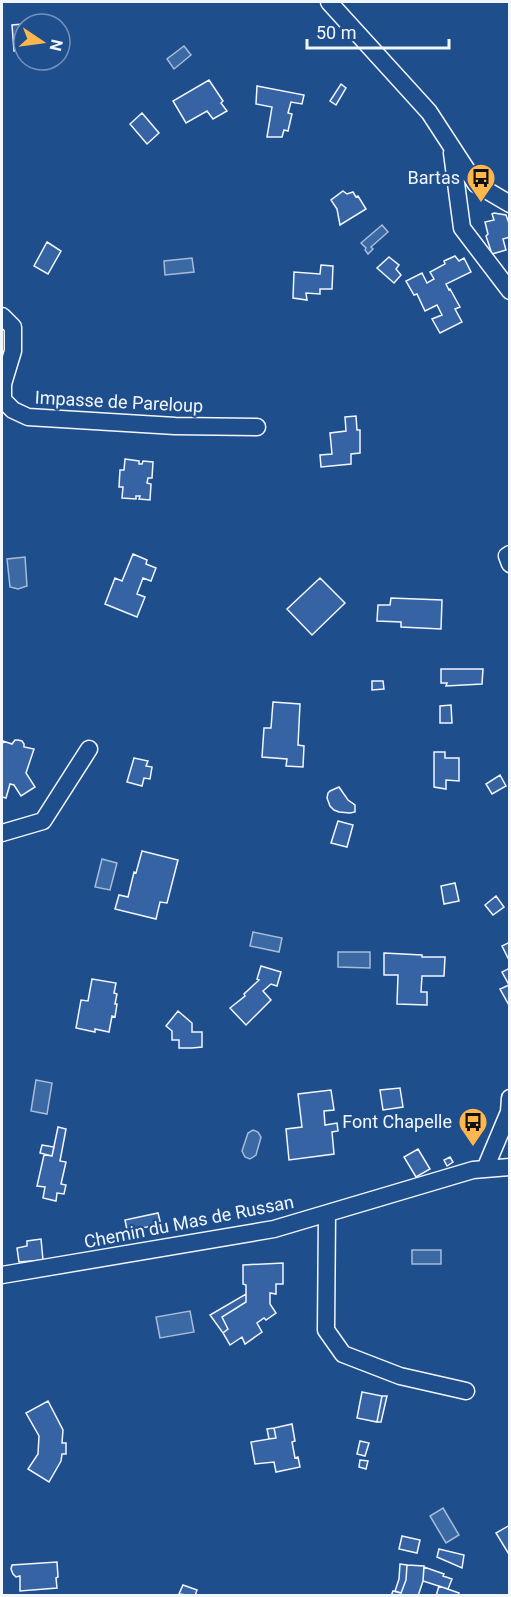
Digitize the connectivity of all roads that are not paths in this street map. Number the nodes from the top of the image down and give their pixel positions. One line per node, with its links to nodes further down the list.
1 (330, 2): 2 (street)
2 (451, 146): 3 (street); 4 (street)
3 (510, 204)
4 (510, 291)
5 (2, 316): 6 (street, Impasse de Pareloup)
6 (257, 427)
7 (510, 554): 8 (street)
8 (510, 564)
9 (89, 749): 10 (street)
10 (2, 833)
11 (510, 1098): 13 (street)
12 (510, 1167): 13 (street, Chemin du Mas de Russan)
13 (485, 1169): 14 (street, Chemin du Mas de Russan)
14 (327, 1214): 15 (street, Chemin du Mas de Russan); 16 (street)
15 (2, 1275)
16 (466, 1391)

